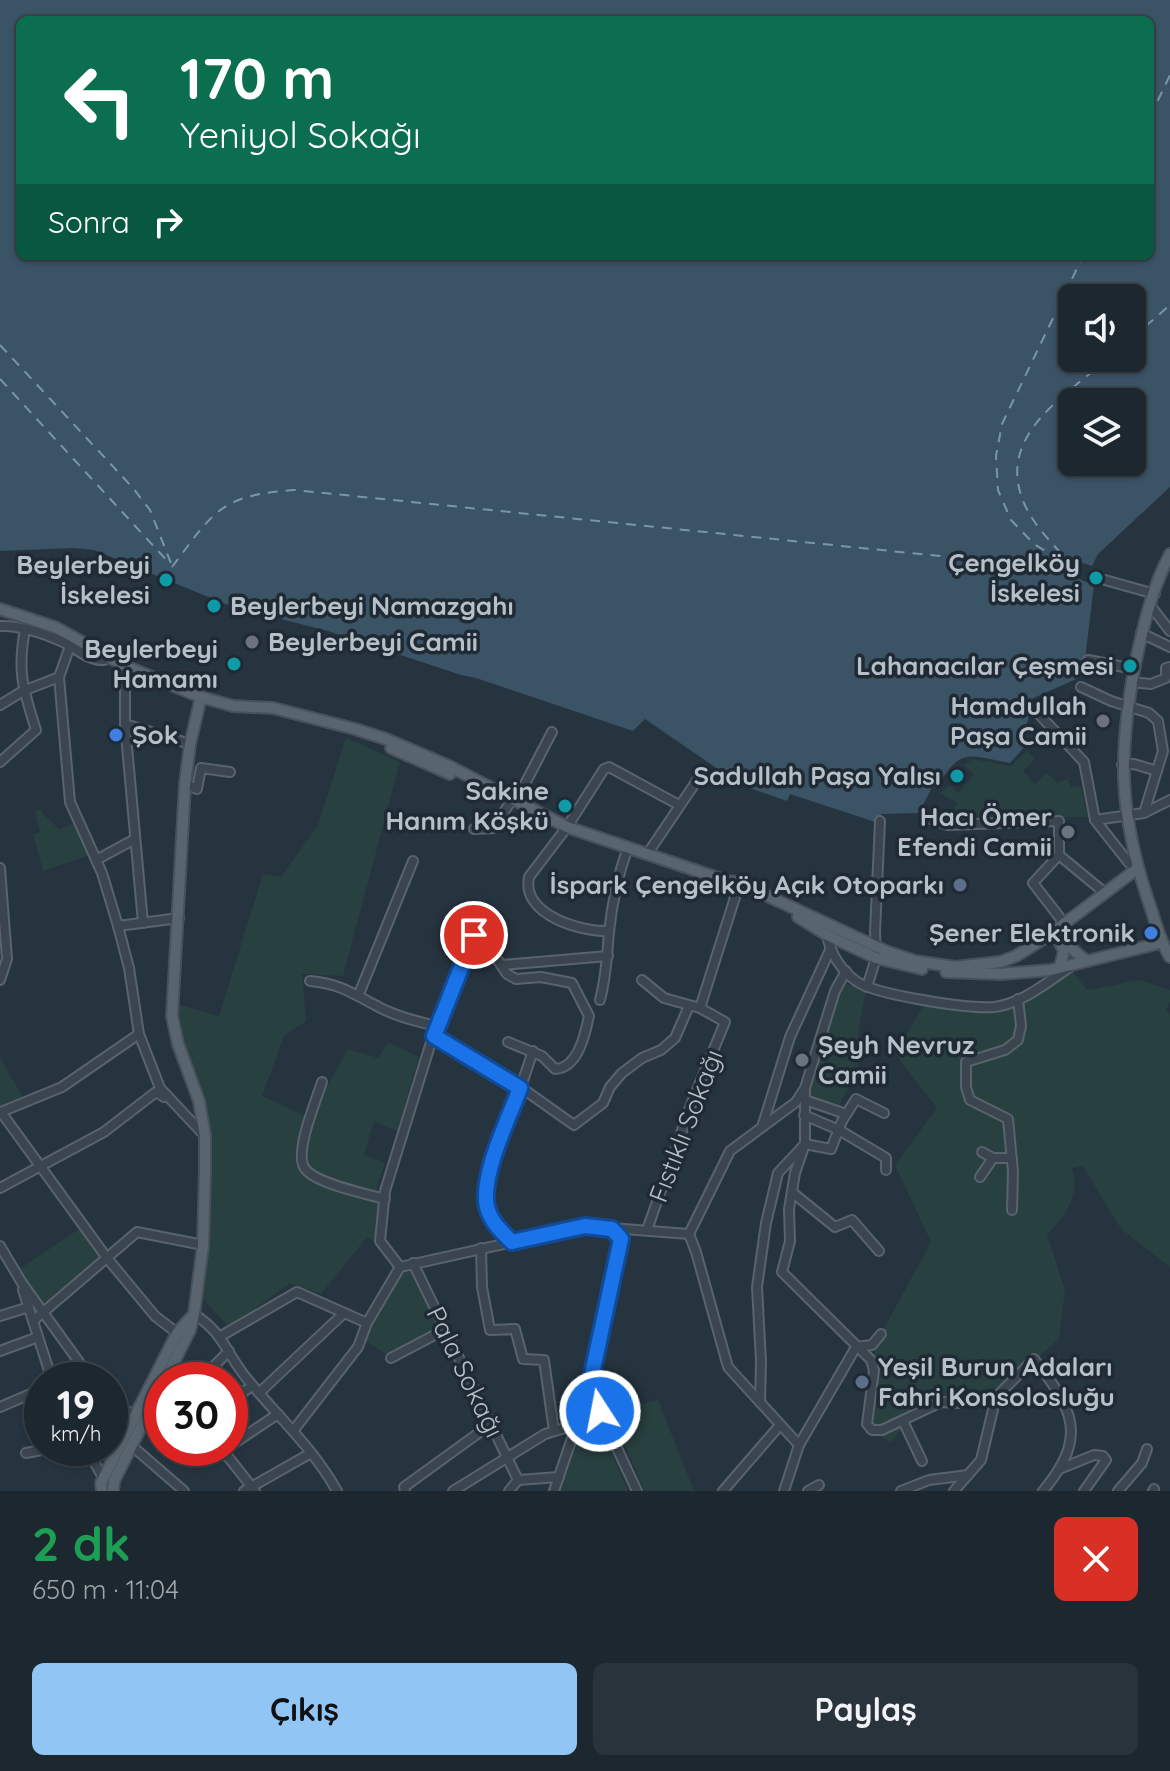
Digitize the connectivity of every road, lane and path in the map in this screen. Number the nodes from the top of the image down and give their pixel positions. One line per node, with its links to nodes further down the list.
1 (1170, 554): 3 (main road)
2 (1105, 580): 3 (street)
3 (1152, 599): 9 (street); 10 (main road)
4 (0, 609): 16 (main road)
5 (0, 616): 7 (street); 13 (main road)
6 (0, 626): 7 (street)
7 (14, 626): 8 (street)
8 (25, 629): 11 (street); 21 (street)
9 (1170, 631)
10 (1141, 633): 12 (street); 17 (main road)
11 (70, 646): 13 (street); 18 (street)
12 (1170, 647)
13 (104, 660): 16 (main road)
14 (1088, 660): 17 (street)
15 (1170, 667): 19 (street)
16 (126, 669): 22 (main road); 26 (street)
17 (1134, 669): 19 (main road)
18 (59, 677): 21 (street); 51 (street)
19 (1131, 682): 24 (main road)
20 (1081, 687): 24 (street)
21 (23, 691): 23 (street); 30 (street)
22 (201, 697): 29 (main road); 38 (main road)
23 (0, 705)
24 (1128, 706): 28 (street); 31 (main road)
25 (1033, 708): 43 (street)
26 (125, 724): 29 (street); 47 (street)
27 (552, 732): 38 (street)
28 (1165, 732): 32 (street)
29 (190, 744): 36 (main road)
30 (0, 762)
31 (1122, 765): 32 (street); 41 (main road)
32 (1158, 768): 33 (street); 40 (street)
33 (1170, 769)
34 (704, 770): 39 (street)
35 (230, 772): 36 (street)
36 (185, 784): 59 (main road)
37 (1170, 800): 40 (street)
38 (512, 802): 45 (main road); 46 (street)
39 (679, 805): 45 (street); 49 (street)
40 (1144, 813): 41 (street)
41 (1126, 816): 43 (street); 54 (main road)
42 (930, 819): 50 (street)
43 (1095, 820): 54 (street)
44 (880, 821): 69 (street)
45 (567, 827): 48 (main road); 63 (street)
46 (474, 829)
47 (135, 839): 51 (street); 60 (street)
48 (628, 847): 49 (main road); 63 (street)
49 (648, 853): 55 (main road)
50 (1059, 855): 57 (street); 61 (street)
51 (96, 860): 62 (street)
52 (413, 861): 80 (street)
53 (0, 868): 76 (street)
54 (1138, 868): 57 (main road); 67 (main road)
55 (727, 881): 56 (main road); 69 (main road)
56 (738, 888): 65 (main road); 84 (street)
57 (1105, 893): 61 (main road)
58 (479, 917): 64 (street)
59 (179, 918): 60 (street); 99 (main road)
60 (143, 923): 62 (street)
61 (1064, 923): 66 (main road); 71 (main road)
62 (118, 926): 86 (street)
63 (609, 931): 70 (street)
64 (474, 935): 73 (street); 85 (street)
65 (827, 935): 68 (street); 69 (main road)
66 (1048, 936): 69 (main road); 74 (main road)
67 (1163, 947): 71 (main road)
68 (830, 950): 75 (street); 97 (street)
69 (876, 953): 74 (main road); 79 (street)
70 (608, 956): 73 (street); 82 (street)
71 (1087, 961): 72 (main road)
72 (1074, 964): 74 (main road); 81 (street)
73 (502, 965): 88 (street)
74 (1060, 967)
75 (846, 971): 79 (street); 91 (street)
76 (0, 980)
77 (642, 980): 83 (street, Fıstıklı Sokağı)
78 (310, 981): 80 (street)
79 (867, 987): 81 (street)
80 (359, 994): 85 (street)
81 (1018, 999): 103 (street)
82 (600, 1000)
83 (689, 1006): 84 (street, Fıstıklı Sokağı); 90 (street)
84 (700, 1008): 112 (street, Fıstıklı Sokağı)
85 (435, 1031): 90 (street); 109 (street)
86 (139, 1034): 93 (street); 104 (street)
87 (508, 1042): 88 (street)
88 (533, 1051): 90 (street)
89 (322, 1082): 109 (street)
90 (520, 1088): 114 (street)
91 (805, 1088): 92 (street); 97 (street)
92 (805, 1100): 95 (street); 96 (street)
93 (175, 1104): 99 (street); 104 (street)
94 (884, 1113): 95 (street)
95 (846, 1114): 98 (street)
96 (804, 1115): 98 (street); 100 (street)
97 (763, 1125): 113 (street)
98 (839, 1130): 100 (street); 105 (street)
99 (205, 1136): 115 (main road)
100 (805, 1144): 108 (street); 150 (street)
101 (982, 1152): 102 (street)
102 (993, 1158): 103 (street); 106 (street)
103 (1012, 1158): 110 (street)
104 (39, 1167): 107 (street); 119 (street)
105 (886, 1170)
106 (980, 1177)
107 (0, 1188)
108 (793, 1193): 118 (street); 136 (street)
109 (385, 1199): 122 (street)
110 (1012, 1210)
111 (612, 1229): 112 (street); 114 (street); 145 (street)
112 (647, 1230): 113 (street)
113 (689, 1234): 150 (street)
114 (512, 1242): 117 (street)
115 (203, 1245): 119 (street); 127 (main road)
116 (0, 1246): 120 (street)
117 (481, 1248): 121 (street); 163 (street)
118 (879, 1251)
119 (107, 1258): 125 (street); 132 (street)
120 (4, 1260): 123 (street)
121 (413, 1263): 122 (street); 131 (street, Pala Sokağı)
122 (400, 1267): 130 (street)
123 (17, 1274): 124 (street); 125 (street)
124 (29, 1307): 128 (street); 129 (street)
125 (43, 1313): 129 (street); 141 (street)
126 (344, 1313): 130 (street); 134 (street); 147 (street)
127 (194, 1314): 132 (main road); 134 (street); 142 (main road)
128 (0, 1316)
129 (33, 1321): 135 (street)
130 (367, 1323): 162 (street)
131 (444, 1330): 139 (street); 159 (street, Pala Sokağı)
132 (177, 1333): 156 (main road)
133 (881, 1334): 136 (street)
134 (221, 1336): 138 (street)
135 (38, 1337): 137 (street); 140 (street)
136 (856, 1347): 158 (street); 165 (street)
137 (0, 1351)
138 (229, 1351): 143 (street); 144 (street)
139 (391, 1358)
140 (46, 1362)
141 (79, 1362)
142 (174, 1362)
143 (218, 1362)
144 (252, 1386): 146 (street); 147 (street)
145 (589, 1388): 152 (street); 155 (street)
146 (248, 1389)
147 (259, 1393): 154 (street)
148 (24, 1397): 151 (street)
149 (996, 1397): 158 (street); 173 (street); 174 (street)
150 (760, 1402): 161 (street)
151 (0, 1407)
152 (600, 1411): 155 (street); 186 (street)
153 (128, 1412): 156 (street)
154 (278, 1414): 162 (street); 164 (street)
155 (579, 1414): 160 (street)
156 (136, 1416): 178 (main road)
157 (144, 1421): 166 (main road)
158 (903, 1421): 170 (street)
159 (491, 1424): 169 (street, Pala Sokağı); 182 (street)
160 (575, 1425): 163 (street); 175 (street)
161 (780, 1425): 165 (street); 187 (street)
162 (293, 1431): 168 (street)
163 (554, 1431): 169 (street)
164 (248, 1433)
165 (799, 1445): 188 (street)
166 (132, 1446): 178 (main road); 180 (street)
167 (1147, 1449): 194 (street)
168 (311, 1453): 179 (street); 181 (street)
169 (508, 1458): 176 (street, Pala Sokağı); 183 (street)
170 (922, 1461)
171 (95, 1466): 178 (street)
172 (234, 1466): 179 (street)
173 (1062, 1468): 192 (street); 193 (street)
174 (968, 1475): 190 (street); 191 (street)
175 (559, 1477): 176 (street); 185 (street)
176 (518, 1480): 184 (street)
177 (819, 1485): 189 (street)
178 (105, 1488)
179 (250, 1489)
180 (184, 1491)
181 (337, 1491)
182 (405, 1491)
183 (453, 1491)
184 (509, 1491)
185 (554, 1491)
186 (637, 1491)
187 (723, 1491)
188 (784, 1491)
189 (808, 1491)
190 (901, 1491)
191 (954, 1491)
192 (1043, 1491)
193 (1084, 1491)
194 (1118, 1491)

